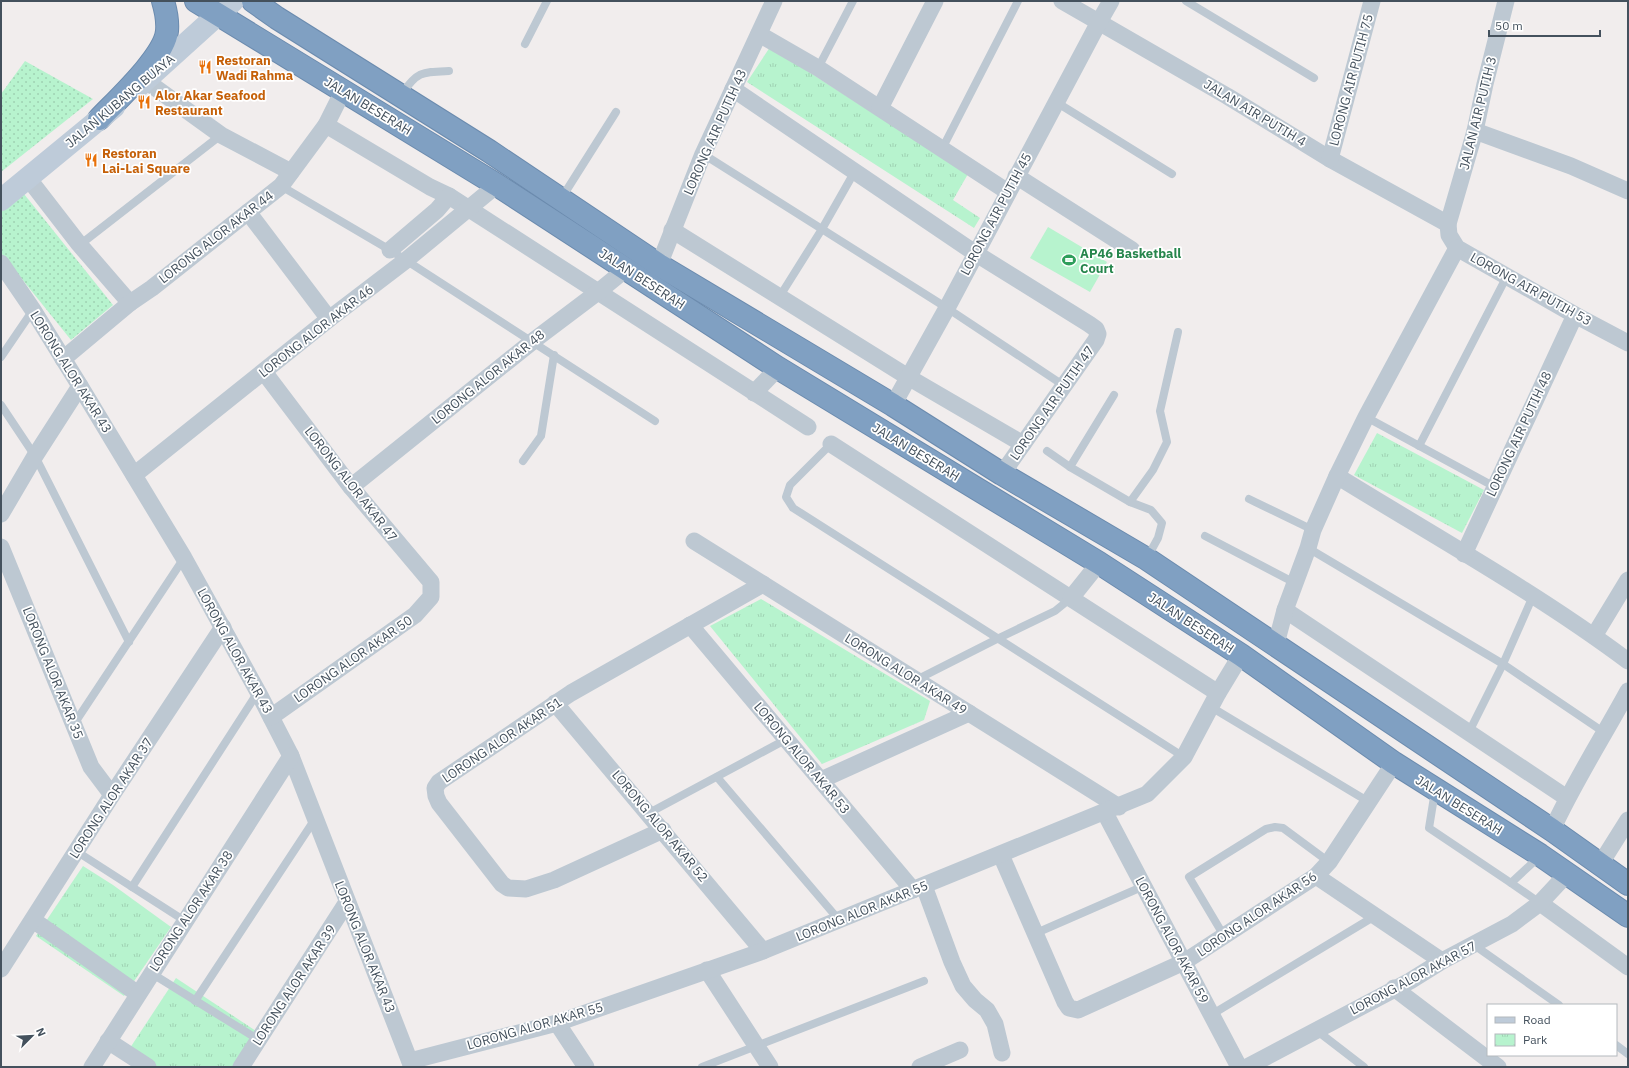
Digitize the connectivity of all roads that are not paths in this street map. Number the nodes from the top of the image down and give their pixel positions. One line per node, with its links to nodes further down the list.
1 (163, 1): 28 (highway)
2 (196, 1): 14 (highway, JALAN BESERAH)
3 (253, 1): 24 (highway, JALAN BESERAH)
4 (547, 1): 17 (lane)
5 (774, 1): 16 (street, LORONG AIR PUTIH 43)
6 (853, 1): 18 (lane)
7 (935, 1): 26 (street)
8 (1018, 1): 32 (lane)
9 (1062, 1): 15 (street, JALAN AIR PUTIH 4)
10 (1111, 1): 15 (street, LORONG AIR PUTIH 45)
11 (1186, 1): 20 (lane)
12 (1506, 1): 30 (street, JALAN AIR PUTIH 3)
13 (1369, 2): 34 (street, LORONG AIR PUTIH 75)
14 (226, 8): 21 (street, JALAN KUBANG BUAYA); 23 (highway, JALAN BESERAH)
15 (1099, 22): 25 (street, LORONG AIR PUTIH 45); 34 (street, JALAN AIR PUTIH 4)
16 (759, 34): 18 (street); 22 (street, LORONG AIR PUTIH 43)
17 (525, 44)
18 (818, 68): 26 (street)
19 (449, 71): 24 (lane)
20 (1314, 78)
21 (146, 81): 28 (street, JALAN KUBANG BUAYA); 31 (street)
22 (733, 89): 33 (street, LORONG AIR PUTIH 43); 35 (street)
23 (343, 90): 29 (street, LORONG ALOR AKAR 44); 40 (highway, JALAN BESERAH)
24 (401, 96): 44 (highway, JALAN BESERAH)
25 (1056, 102): 36 (lane); 37 (street, LORONG AIR PUTIH 45)
26 (880, 108): 32 (street)
27 (616, 112): 44 (lane)
28 (99, 120): 38 (street, JALAN KUBANG BUAYA)
29 (326, 125): 39 (street, LORONG ALOR AKAR 44); 43 (street)
30 (1475, 131): 41 (street); 48 (street, JALAN AIR PUTIH 3)
31 (221, 135): 39 (street); 51 (lane)
32 (942, 149): 42 (street)
33 (703, 154): 49 (lane); 50 (street, LORONG AIR PUTIH 43)
34 (1330, 159): 48 (street, JALAN AIR PUTIH 4)
35 (855, 171): 49 (lane); 55 (street)
36 (1172, 174)
37 (1016, 176): 42 (street, LORONG AIR PUTIH 45); 54 (street)
38 (28, 178): 45 (street, JALAN KUBANG BUAYA); 51 (street)
39 (286, 179): 47 (street, LORONG ALOR AKAR 44); 53 (lane)
40 (497, 185): 46 (street, LORONG ALOR AKAR 46); 59 (highway, JALAN BESERAH)
41 (1628, 191)
42 (1008, 192): 55 (street, LORONG AIR PUTIH 45)
43 (449, 196): 46 (street); 53 (street)
44 (561, 199): 58 (highway, JALAN BESERAH)
45 (1, 200)
46 (468, 209): 56 (street, LORONG ALOR AKAR 46); 61 (street)
47 (248, 212): 63 (street, LORONG ALOR AKAR 44); 67 (street)
48 (1448, 224): 52 (street, LORONG AIR PUTIH 53)
49 (822, 228): 62 (lane); 64 (lane)
50 (672, 230): 58 (street, LORONG AIR PUTIH 43); 62 (street)
51 (79, 244): 63 (street)
52 (1457, 248): 60 (street, LORONG AIR PUTIH 53); 83 (street)
53 (390, 250): 56 (lane)
54 (1132, 250)
55 (975, 253): 64 (street, LORONG AIR PUTIH 45); 78 (street, LORONG AIR PUTIH 47)
56 (405, 261): 67 (street, LORONG ALOR AKAR 46); 69 (lane)
57 (1, 263): 65 (street, LORONG ALOR AKAR 43)
58 (659, 265): 82 (highway, JALAN BESERAH)
59 (626, 269): 61 (street, LORONG ALOR AKAR 48); 74 (highway, JALAN BESERAH)
60 (1507, 276): 66 (street, LORONG AIR PUTIH 53); 88 (lane)
61 (598, 292): 69 (street, LORONG ALOR AKAR 48); 79 (street)
62 (780, 296): 76 (street)
63 (130, 303): 73 (street, LORONG ALOR AKAR 44)
64 (947, 308): 76 (street, LORONG AIR PUTIH 45); 78 (lane)
65 (33, 310): 72 (lane); 73 (street, LORONG ALOR AKAR 43)
66 (1575, 315): 70 (street, LORONG AIR PUTIH 53); 97 (street, LORONG AIR PUTIH 48)
67 (329, 319): 75 (street, LORONG ALOR AKAR 46)
68 (1178, 332): 99 (lane)
69 (533, 341): 71 (lane); 96 (street, LORONG ALOR AKAR 48)
70 (1628, 342)
71 (554, 355): 84 (lane); 91 (lane)
72 (1, 357)
73 (63, 359): 77 (street, LORONG ALOR AKAR 43)
74 (778, 368): 79 (street); 109 (highway, JALAN BESERAH)
75 (264, 372): 94 (street, LORONG ALOR AKAR 46); 96 (street, LORONG ALOR AKAR 47)
76 (908, 377): 82 (street, LORONG AIR PUTIH 45); 87 (street)
77 (80, 386): 90 (street); 94 (street, LORONG ALOR AKAR 43)
78 (1063, 386): 87 (street, LORONG AIR PUTIH 47)
79 (754, 393): 85 (street)
80 (1114, 395): 92 (lane)
81 (1, 405): 90 (lane)
82 (893, 405): 93 (highway, JALAN BESERAH)
83 (1366, 417): 88 (lane); 95 (street)
84 (655, 420)
85 (808, 427)
86 (831, 444): 115 (street); 120 (lane)
87 (1023, 444): 93 (street, LORONG AIR PUTIH 47)
88 (1419, 446): 97 (lane)
89 (1047, 451): 92 (lane)
90 (35, 456): 100 (street); 121 (lane)
91 (523, 462)
92 (1070, 467): 99 (lane)
93 (1002, 474): 108 (highway, JALAN BESERAH)
94 (134, 475): 107 (street, LORONG ALOR AKAR 43)
95 (1337, 476): 101 (street); 106 (street)
96 (351, 487): 114 (street, LORONG ALOR AKAR 47)
97 (1495, 487): 106 (street, LORONG AIR PUTIH 48)
98 (1249, 499): 101 (lane)
99 (1130, 502): 108 (lane)
100 (1, 514)
101 (1313, 530): 105 (street)
102 (1205, 536): 111 (lane)
103 (694, 541): 112 (street, LORONG ALOR AKAR 49)
104 (1, 547): 133 (street, LORONG ALOR AKAR 35)
105 (1308, 548): 111 (street); 125 (lane)
106 (1464, 554): 113 (street)
107 (184, 558): 118 (street, LORONG ALOR AKAR 43); 121 (lane)
108 (1147, 559): 122 (highway, JALAN BESERAH)
109 (1099, 563): 115 (street); 123 (highway, JALAN BESERAH)
110 (1628, 580): 119 (street)
111 (1295, 583): 116 (street)
112 (763, 584): 117 (street, LORONG ALOR AKAR 51); 126 (street, LORONG ALOR AKAR 49)
113 (1533, 596): 119 (street); 125 (lane)
114 (431, 597): 132 (street, LORONG ALOR AKAR 50)
115 (1071, 598): 120 (lane); 129 (street)
116 (1285, 610): 122 (street); 134 (street)
117 (690, 625): 130 (street, LORONG ALOR AKAR 51); 136 (street, LORONG ALOR AKAR 53)
118 (223, 627): 128 (street, LORONG ALOR AKAR 43); 143 (street, LORONG ALOR AKAR 37)
119 (1594, 636): 124 (street)
120 (998, 638): 126 (lane); 138 (lane)
121 (129, 642): 133 (lane)
122 (1276, 644): 151 (highway, JALAN BESERAH)
123 (1241, 655): 129 (street, LORONG ALOR AKAR 55); 139 (highway, JALAN BESERAH)
124 (1628, 661)
125 (1503, 664): 134 (lane); 135 (lane)
126 (916, 680): 131 (street, LORONG ALOR AKAR 49)
127 (1628, 691): 135 (street)
128 (258, 692): 132 (street, LORONG ALOR AKAR 43); 162 (lane)
129 (1214, 700): 138 (street, LORONG ALOR AKAR 55); 145 (lane)
130 (555, 703): 147 (street, LORONG ALOR AKAR 52); 150 (street, LORONG ALOR AKAR 51)
131 (969, 713): 141 (street); 146 (street, LORONG ALOR AKAR 49)
132 (271, 717): 137 (street, LORONG ALOR AKAR 43)
133 (74, 725): 143 (street, LORONG ALOR AKAR 35)
134 (1469, 732): 144 (street)
135 (1605, 733): 144 (street)
136 (787, 739): 140 (lane); 141 (street, LORONG ALOR AKAR 53)
137 (291, 756): 148 (street, LORONG ALOR AKAR 43); 170 (street, LORONG ALOR AKAR 38)
138 (1184, 757): 146 (street, LORONG ALOR AKAR 55)
139 (1394, 763): 142 (highway, JALAN BESERAH); 145 (street, LORONG ALOR AKAR 56)
140 (717, 777): 147 (lane); 169 (lane)
141 (821, 780): 163 (street, LORONG ALOR AKAR 53)
142 (1435, 790): 154 (highway, JALAN BESERAH); 159 (lane)
143 (112, 796): 152 (street, LORONG ALOR AKAR 37)
144 (1567, 798): 151 (street)
145 (1369, 802): 155 (street, LORONG ALOR AKAR 56)
146 (1112, 810): 153 (street, LORONG ALOR AKAR 55); 161 (street, LORONG ALOR AKAR 59)
147 (649, 813): 150 (street, LORONG ALOR AKAR 52)
148 (315, 818): 164 (street, LORONG ALOR AKAR 43); 184 (lane)
149 (1628, 820): 156 (street)
150 (664, 830): 174 (street, LORONG ALOR AKAR 52)
151 (1552, 830): 156 (highway, JALAN BESERAH)
152 (76, 851): 162 (lane); 168 (street, LORONG ALOR AKAR 37)
153 (1001, 855): 163 (street, LORONG ALOR AKAR 55); 171 (street, LORONG ALOR AKAR 56)
154 (1540, 855): 157 (highway, JALAN BESERAH); 159 (lane)
155 (1329, 862): 158 (street, LORONG ALOR AKAR 56); 172 (lane)
156 (1601, 864): 160 (highway, JALAN BESERAH)
157 (1567, 874): 165 (street, LORONG ALOR AKAR 57); 167 (highway, JALAN BESERAH)
158 (1316, 876): 166 (street); 172 (street, LORONG ALOR AKAR 56)
159 (1511, 883): 165 (lane)
160 (1628, 884)
161 (1144, 886): 171 (lane); 176 (street, LORONG ALOR AKAR 59)
162 (132, 887): 170 (lane)
163 (919, 888): 169 (street, LORONG ALOR AKAR 55); 194 (street, LORONG ALOR AKAR 53)
164 (347, 902): 189 (street, LORONG ALOR AKAR 39); 196 (street, LORONG ALOR AKAR 43)
165 (1540, 903): 173 (street, LORONG ALOR AKAR 57); 177 (street)
166 (1375, 916): 175 (street); 186 (lane)
167 (1628, 916)
168 (32, 920): 178 (street, LORONG ALOR AKAR 37); 183 (street)
169 (839, 920): 174 (street, LORONG ALOR AKAR 55)
170 (185, 921): 180 (street, LORONG ALOR AKAR 38)
171 (1034, 934): 176 (street, LORONG ALOR AKAR 56)
172 (1224, 936): 176 (street, LORONG ALOR AKAR 56)
173 (1474, 945): 175 (street, LORONG ALOR AKAR 57); 185 (lane)
174 (763, 951): 179 (street, LORONG ALOR AKAR 55)
175 (1442, 961): 182 (street, LORONG ALOR AKAR 57)
176 (1184, 962): 186 (street, LORONG ALOR AKAR 59)
177 (1628, 967)
178 (1, 969)
179 (707, 970): 187 (street, LORONG ALOR AKAR 55); 191 (street)
180 (151, 973): 183 (street, LORONG ALOR AKAR 38); 184 (lane)
181 (924, 981): 191 (lane)
182 (1394, 988): 188 (street, LORONG ALOR AKAR 57); 207 (street)
183 (138, 994): 190 (street, LORONG ALOR AKAR 38)
184 (195, 1001): 189 (lane)
185 (1558, 1004)
186 (1211, 1015): 204 (street, LORONG ALOR AKAR 59)
187 (557, 1023): 196 (street, LORONG ALOR AKAR 55); 200 (street)
188 (1316, 1030): 205 (street, LORONG ALOR AKAR 57); 206 (lane)
189 (259, 1040): 199 (street, LORONG ALOR AKAR 39)
190 (108, 1041): 197 (street, LORONG ALOR AKAR 38); 198 (street)
191 (756, 1046): 201 (lane); 202 (street)
192 (1617, 1046): 195 (lane)
193 (960, 1050): 203 (street)
194 (1002, 1053)
195 (1628, 1054)
196 (411, 1064)
197 (92, 1067)
198 (148, 1067)
199 (241, 1067)
200 (586, 1067)
201 (702, 1067)
202 (770, 1067)
203 (920, 1067)
204 (1239, 1067)
205 (1247, 1067)
206 (1364, 1067)
207 (1498, 1067)

